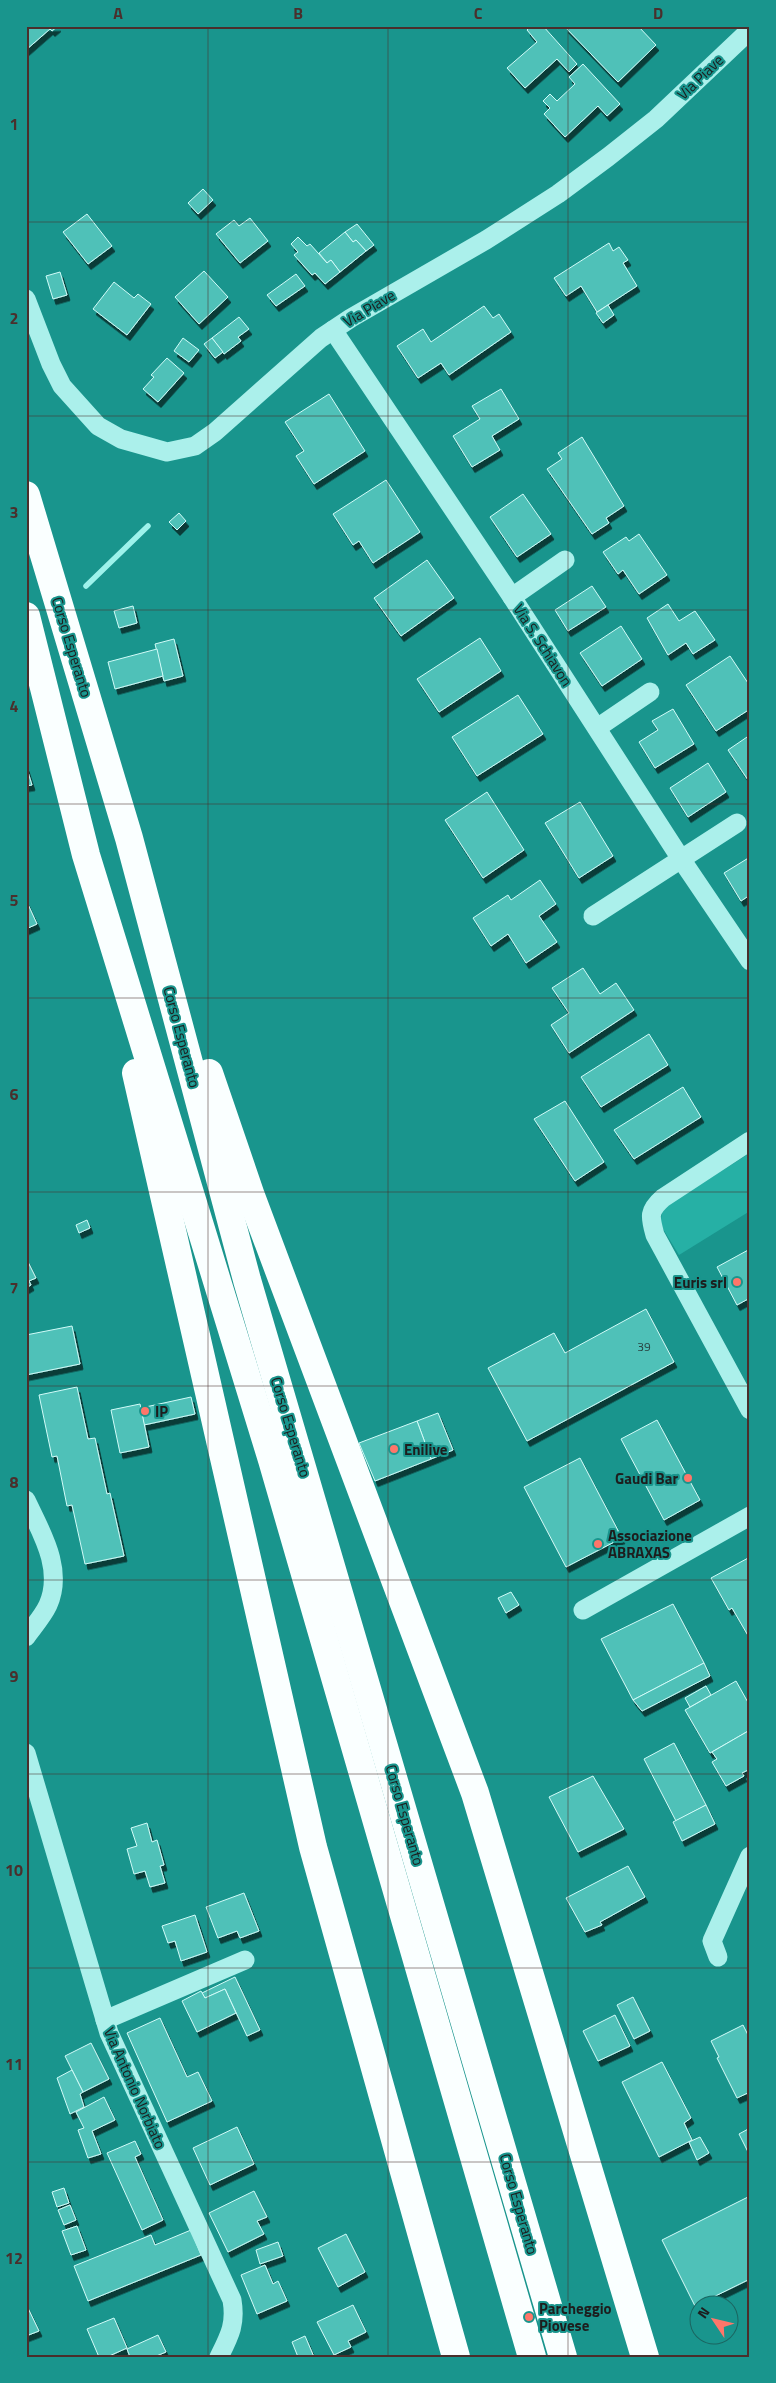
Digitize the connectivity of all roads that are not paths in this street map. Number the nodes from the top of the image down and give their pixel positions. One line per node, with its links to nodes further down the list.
1 (750, 30): 3 (street, Via Piave)
2 (26, 299): 3 (street, Via Piave)
3 (333, 330): 6 (street, Via S. Schiavon)
4 (26, 494): 11 (highway, Corso Esperanto)
5 (565, 560): 6 (street)
6 (512, 596): 9 (street, Via S. Schiavon)
7 (26, 616): 12 (highway, Corso Esperanto)
8 (650, 692): 9 (street)
9 (597, 728): 13 (street, Via S. Schiavon)
10 (737, 823): 13 (street)
11 (129, 838): 30 (highway, Corso Esperanto); 31 (highway)
12 (86, 855): 28 (highway); 29 (highway, Corso Esperanto)
13 (681, 859): 14 (street); 15 (street, Via S. Schiavon)
14 (593, 916)
15 (750, 961)
16 (750, 1141): 17 (street)
17 (750, 1410)
18 (26, 1500): 21 (street)
19 (750, 1516): 20 (street)
20 (583, 1610)
21 (26, 1637)
22 (26, 1753): 26 (street, Via Antonio Norbiato)
23 (750, 1856): 24 (street)
24 (718, 1956)
25 (245, 1960): 26 (street)
26 (105, 2020): 27 (street, Via Antonio Norbiato)
27 (219, 2357)
28 (456, 2357)
29 (532, 2357)
30 (563, 2357)
31 (645, 2357)

